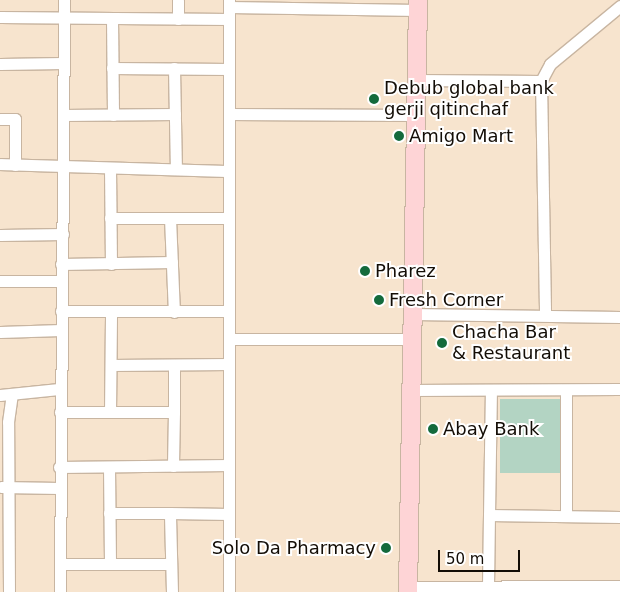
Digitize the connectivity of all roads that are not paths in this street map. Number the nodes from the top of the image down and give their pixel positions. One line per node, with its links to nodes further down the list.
1 (64, 0): 7 (street)
2 (178, 0): 9 (street)
3 (229, 4): 4 (street); 10 (street)
4 (418, 5): 16 (main road)
5 (620, 6): 17 (street)
6 (0, 17): 7 (street)
7 (64, 17): 8 (street); 11 (street)
8 (112, 18): 9 (street); 13 (street)
9 (178, 19): 10 (street)
10 (229, 19): 15 (street)
11 (64, 63): 12 (street); 20 (street)
12 (0, 64)
13 (112, 68): 14 (street); 21 (street)
14 (174, 68): 15 (street); 18 (street)
15 (229, 69): 19 (street)
16 (416, 80): 17 (street); 22 (main road)
17 (541, 81): 45 (street)
18 (175, 114): 21 (street); 28 (street)
19 (229, 114): 22 (street); 29 (street)
20 (63, 115): 21 (street); 26 (street)
21 (113, 115)
22 (417, 115): 44 (main road)
23 (0, 119): 25 (street)
24 (0, 164): 25 (street)
25 (15, 165): 26 (street)
26 (63, 167): 27 (street); 33 (street)
27 (110, 168): 28 (street); 30 (street)
28 (176, 169): 29 (street)
29 (229, 171): 32 (street)
30 (110, 218): 31 (street); 37 (street)
31 (170, 218): 32 (street); 35 (street)
32 (229, 218): 41 (street)
33 (63, 234): 34 (street); 36 (street)
34 (0, 235)
35 (172, 262): 37 (street); 43 (street)
36 (61, 264): 37 (street); 39 (street)
37 (111, 264)
38 (0, 281): 39 (street)
39 (60, 281): 40 (street)
40 (61, 311): 42 (street); 47 (street)
41 (229, 311): 43 (street); 49 (street)
42 (111, 312): 43 (street); 52 (street)
43 (174, 312)
44 (413, 314): 45 (street); 50 (main road)
45 (545, 314): 46 (street)
46 (620, 316)
47 (61, 330): 48 (street); 54 (street)
48 (0, 332)
49 (229, 339): 50 (street); 51 (street)
50 (412, 339): 56 (main road)
51 (229, 364): 53 (street); 64 (street)
52 (111, 365): 53 (street); 61 (street)
53 (174, 366): 62 (street)
54 (59, 389): 59 (street); 60 (street)
55 (620, 389): 57 (street)
56 (410, 390): 58 (street); 82 (main road)
57 (566, 390): 58 (street); 74 (street)
58 (491, 391): 73 (street)
59 (6, 395): 63 (street)
60 (60, 412): 61 (street); 66 (street)
61 (110, 412): 62 (street)
62 (174, 412): 65 (street)
63 (4, 422): 68 (street)
64 (229, 465): 65 (street); 72 (street)
65 (173, 466): 67 (street)
66 (59, 467): 67 (street); 69 (street)
67 (108, 467): 70 (street)
68 (4, 487): 69 (street); 76 (street)
69 (59, 488): 77 (street)
70 (110, 513): 71 (street); 78 (street)
71 (170, 513): 72 (street); 79 (street)
72 (229, 514): 86 (street)
73 (489, 515): 74 (street); 80 (street)
74 (566, 516): 75 (street)
75 (620, 517)
76 (4, 537): 83 (street)
77 (60, 564): 78 (street); 84 (street)
78 (110, 564): 79 (street)
79 (171, 564): 85 (street)
80 (488, 586): 81 (street); 82 (street)
81 (620, 586)
82 (408, 590)
83 (9, 592)
84 (60, 592)
85 (172, 592)
86 (229, 592)

